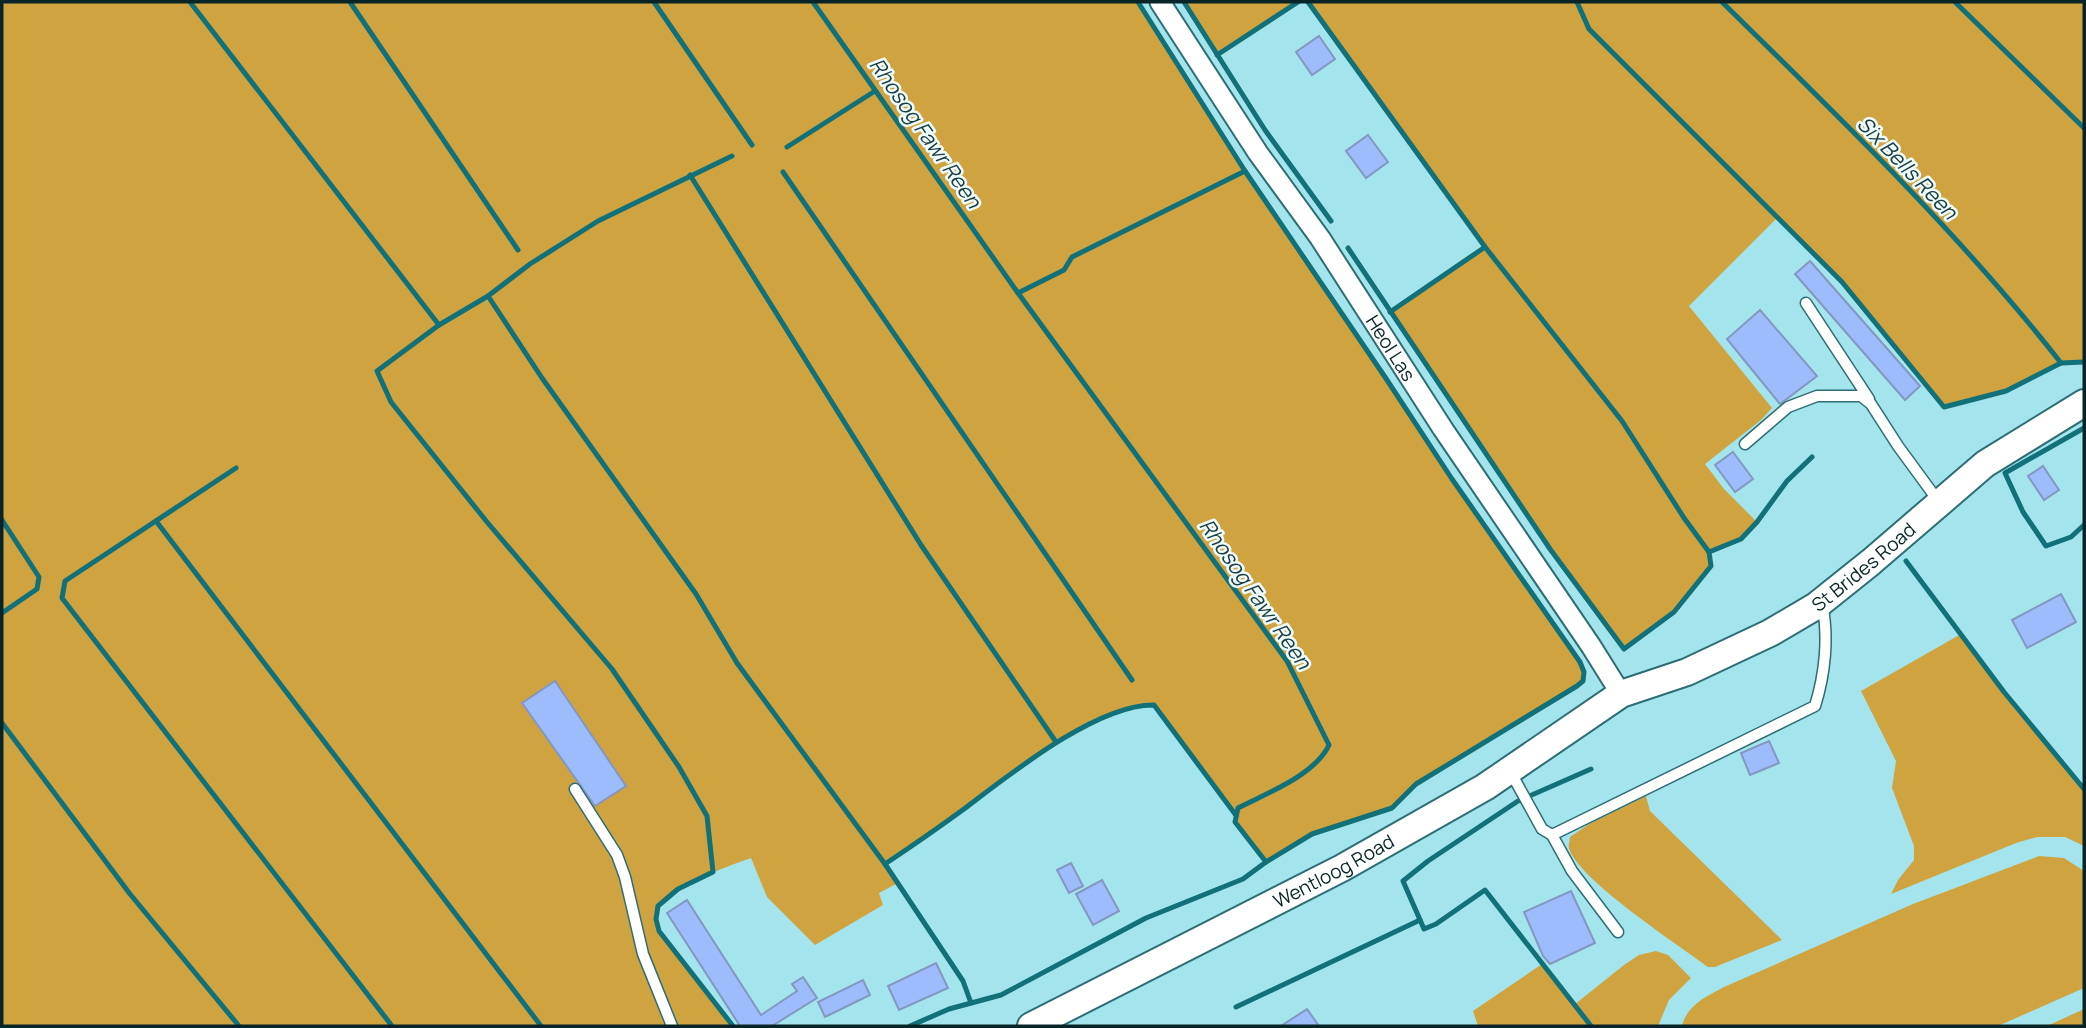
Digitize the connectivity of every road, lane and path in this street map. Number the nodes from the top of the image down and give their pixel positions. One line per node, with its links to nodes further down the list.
1 (1160, 2): 8 (street, Heol Las)
2 (1806, 303): 4 (lane)
3 (2084, 402): 6 (main road, St Brides Road)
4 (1871, 404): 5 (lane); 6 (lane)
5 (1745, 444)
6 (1940, 503): 7 (main road, St Brides Road)
7 (1822, 601): 8 (main road, St Brides Road); 11 (lane)
8 (1621, 694): 9 (main road, Wentloog Road)
9 (1510, 770): 11 (lane); 14 (main road, Wentloog Road)
10 (575, 789): 13 (lane)
11 (1552, 835): 12 (lane)
12 (1618, 932)
13 (672, 1026)
14 (1031, 1026)

